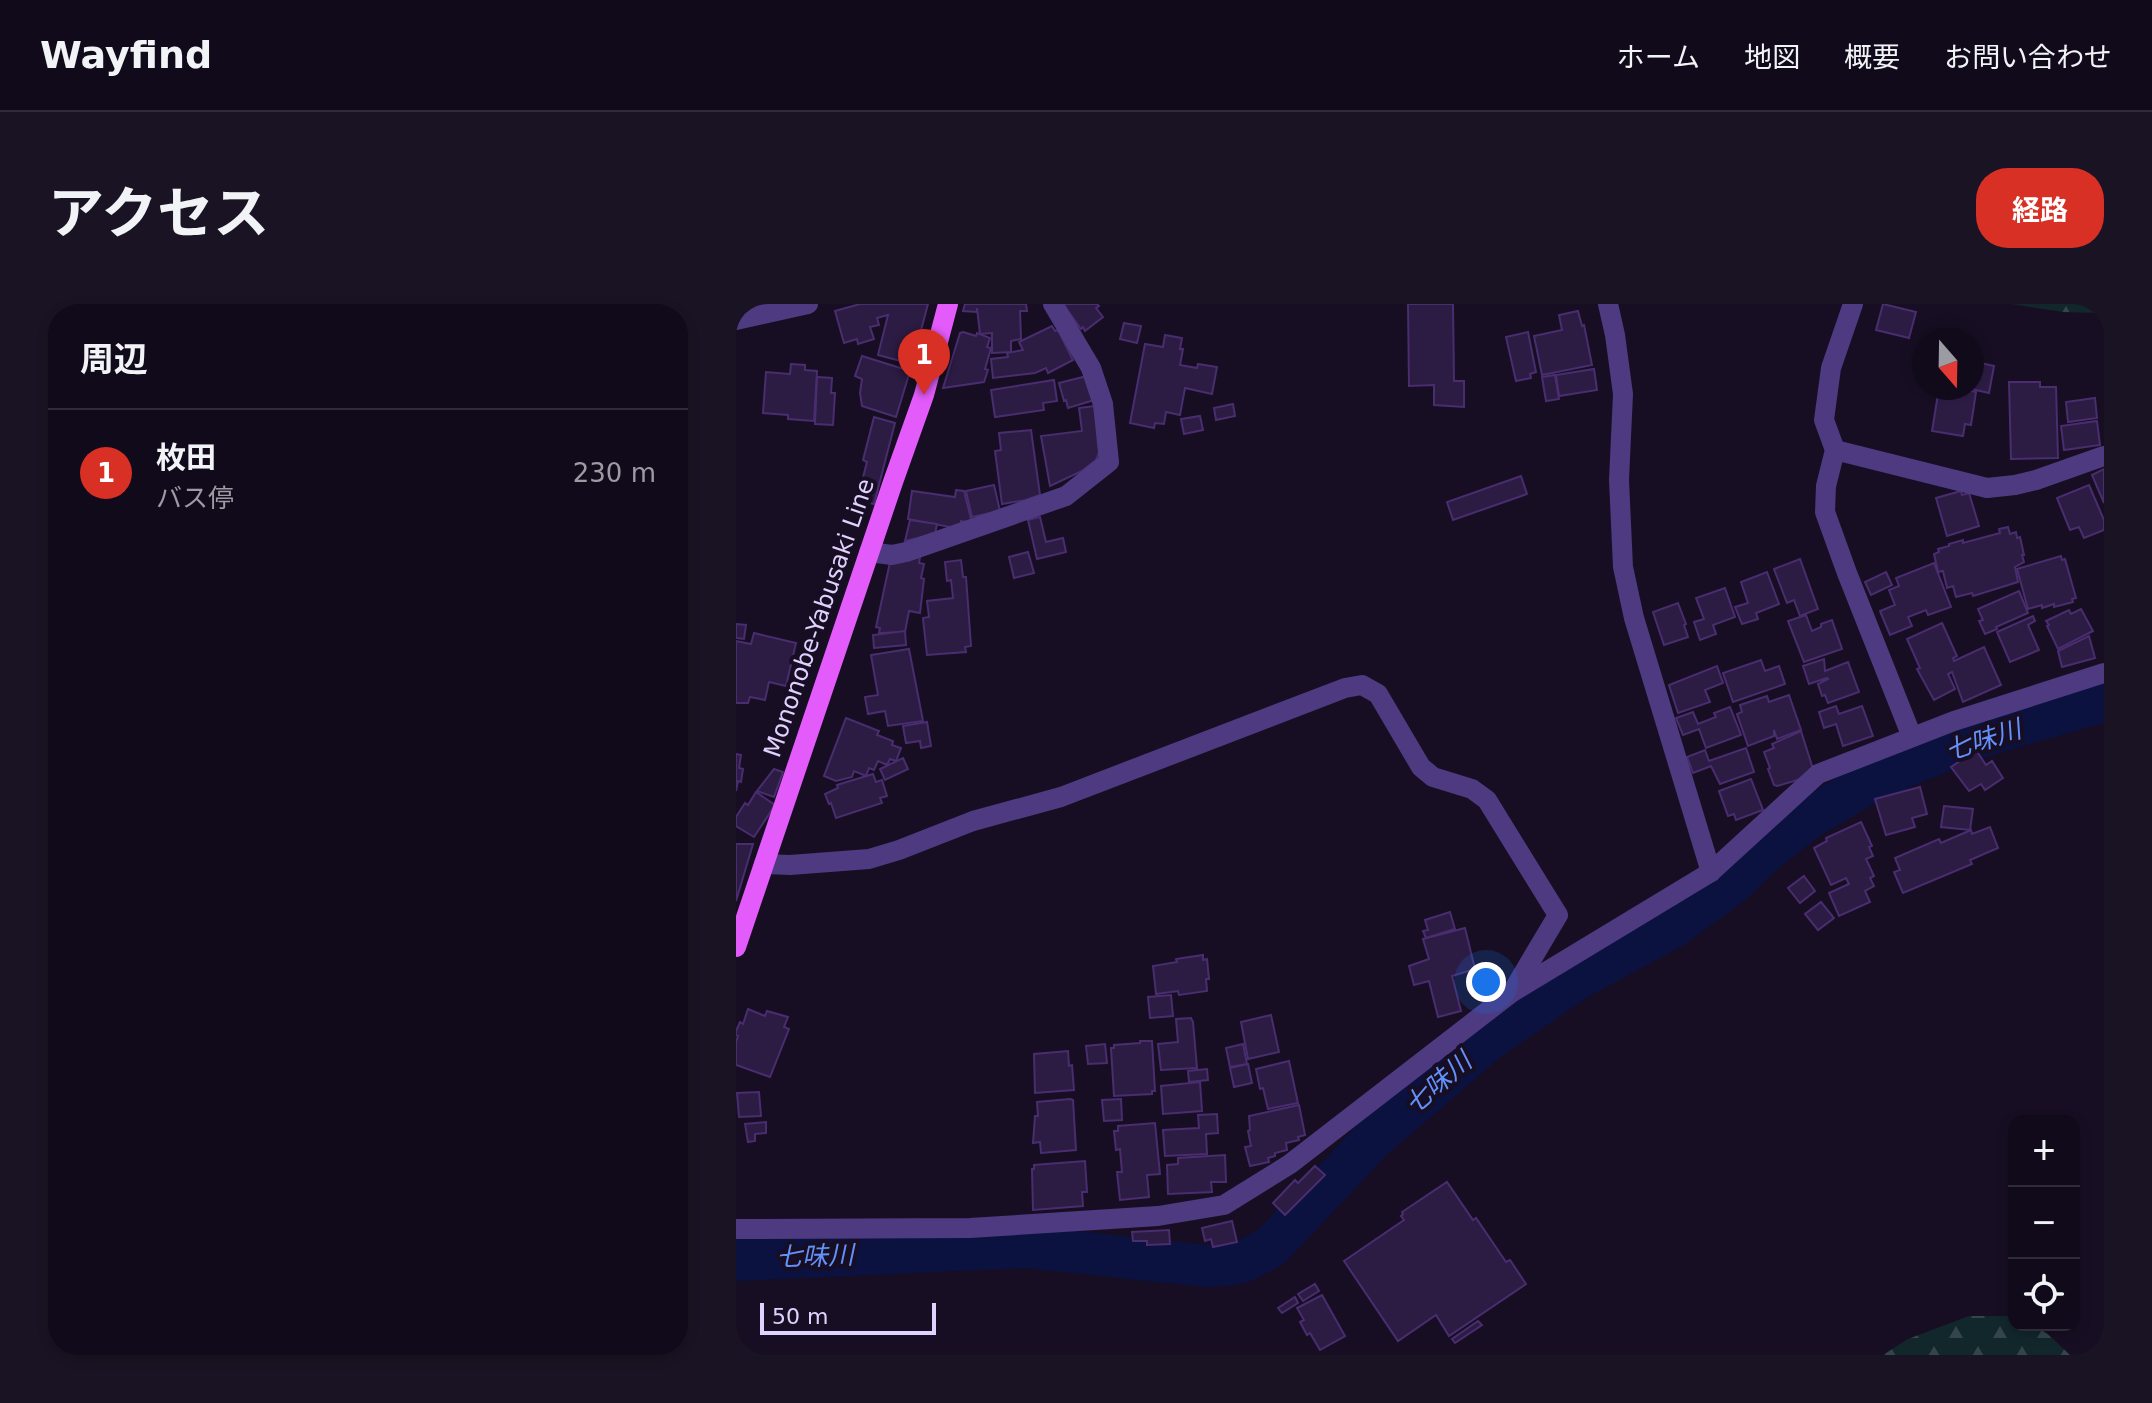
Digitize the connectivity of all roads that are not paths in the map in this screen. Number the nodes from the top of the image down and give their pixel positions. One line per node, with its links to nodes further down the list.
1 (808, 304): 6 (street)
2 (948, 304): 9 (main road, Mononobe-Yabusaki Line)
3 (1053, 304): 9 (street)
4 (1608, 304): 13 (street)
5 (1853, 304): 7 (street)
6 (736, 320)
7 (1835, 450): 8 (street); 11 (street)
8 (2104, 456)
9 (869, 552): 12 (main road, Mononobe-Yabusaki Line)
10 (2104, 673): 11 (street)
11 (1912, 737): 13 (street)
12 (764, 864): 14 (main road, Mononobe-Yabusaki Line); 15 (street)
13 (1711, 872): 15 (street)
14 (736, 947)
15 (1511, 993): 16 (street)
16 (736, 1229)

